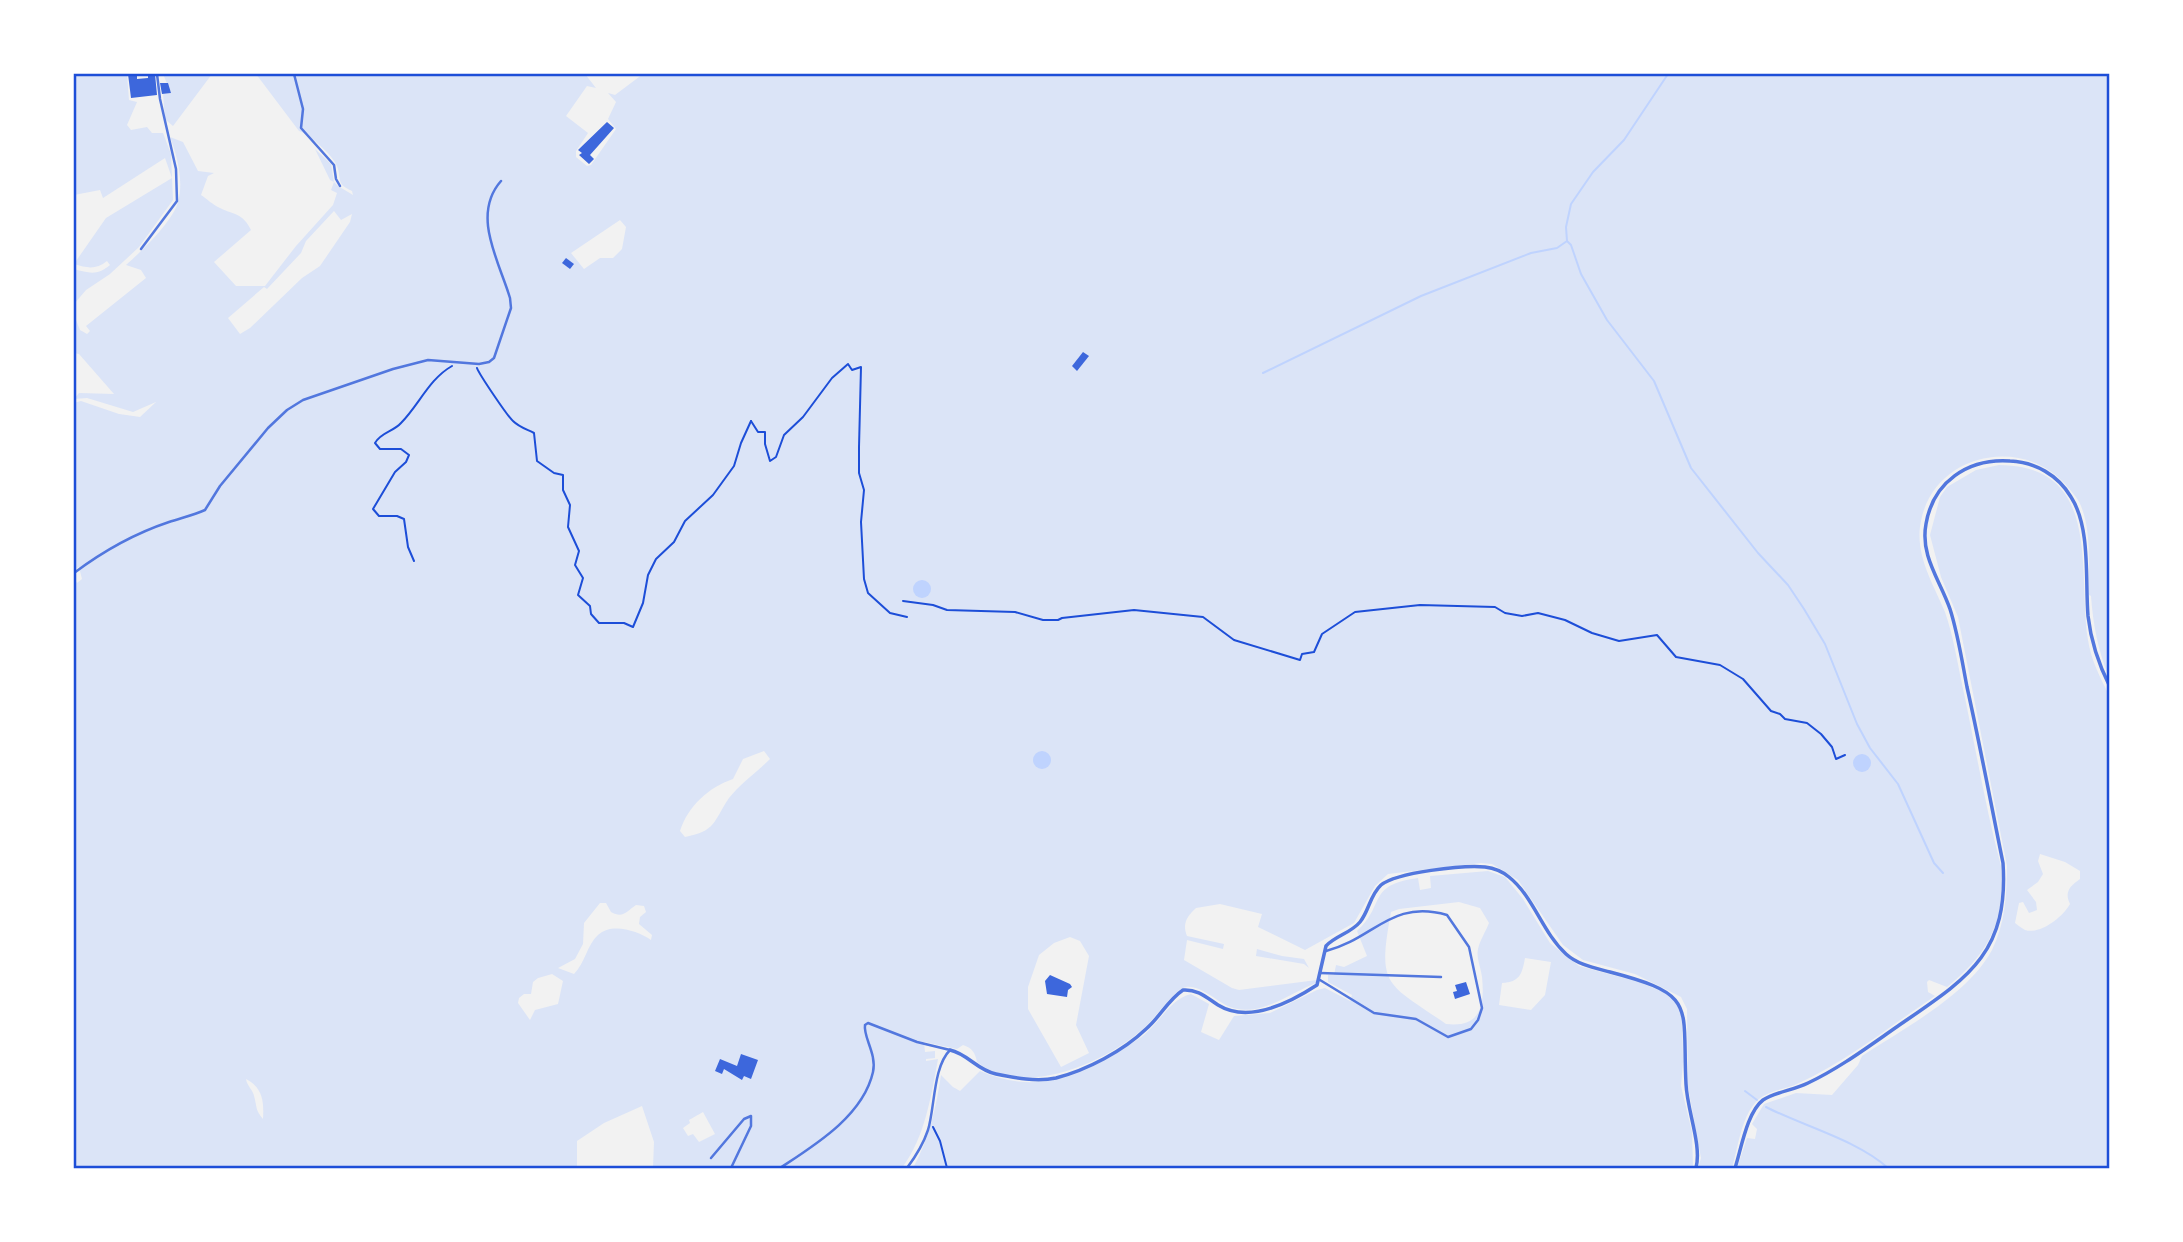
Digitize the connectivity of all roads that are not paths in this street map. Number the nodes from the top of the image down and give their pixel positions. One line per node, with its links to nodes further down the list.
1 (157, 74): 5 (street)
2 (294, 74): 4 (street)
3 (501, 181): 6 (street)
4 (340, 186)
5 (141, 249)
6 (74, 573)
7 (2109, 687): 18 (street)
8 (1324, 952): 9 (street); 11 (street); 17 (street)
9 (1320, 973): 10 (street); 11 (street)
10 (1441, 977)
11 (1320, 981): 12 (street)
12 (950, 1049): 15 (street); 16 (street)
13 (711, 1158): 14 (street)
14 (731, 1168)
15 (780, 1168)
16 (907, 1168)
17 (1696, 1168)
18 (1735, 1168)

